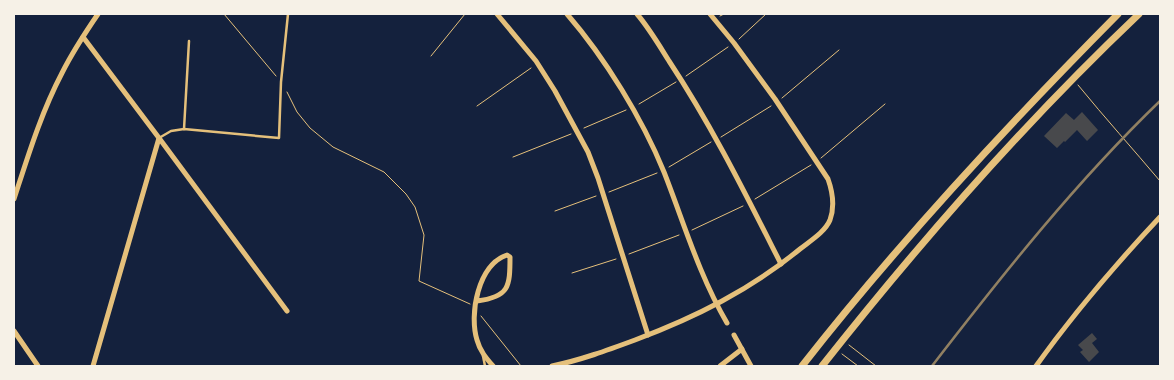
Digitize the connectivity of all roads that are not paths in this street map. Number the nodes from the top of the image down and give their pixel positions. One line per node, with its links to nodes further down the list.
1 (98, 14): 9 (street)
2 (288, 14): 11 (lane)
3 (497, 14): 21 (street)
4 (567, 14): 17 (street)
5 (637, 14): 15 (street)
6 (710, 14): 15 (street)
7 (1118, 14): 32 (main road)
8 (1139, 14): 33 (main road)
9 (83, 37): 12 (street); 13 (street)
10 (189, 42): 11 (lane)
11 (184, 129): 12 (lane)
12 (160, 138): 18 (street); 26 (street)
13 (14, 199)
14 (1160, 217): 34 (street)
15 (781, 264): 17 (street)
16 (477, 301): 16 (street); 24 (street)
17 (717, 305): 19 (street); 21 (street)
18 (287, 311)
19 (727, 322)
20 (14, 331): 25 (street)
21 (648, 335): 29 (street)
22 (734, 335): 23 (street)
23 (742, 349): 30 (street); 31 (street)
24 (482, 353): 27 (lane); 28 (street)
25 (38, 366)
26 (93, 366)
27 (485, 366)
28 (493, 366)
29 (552, 366)
30 (720, 366)
31 (751, 366)
32 (802, 366)
33 (822, 366)
34 (1036, 366)

